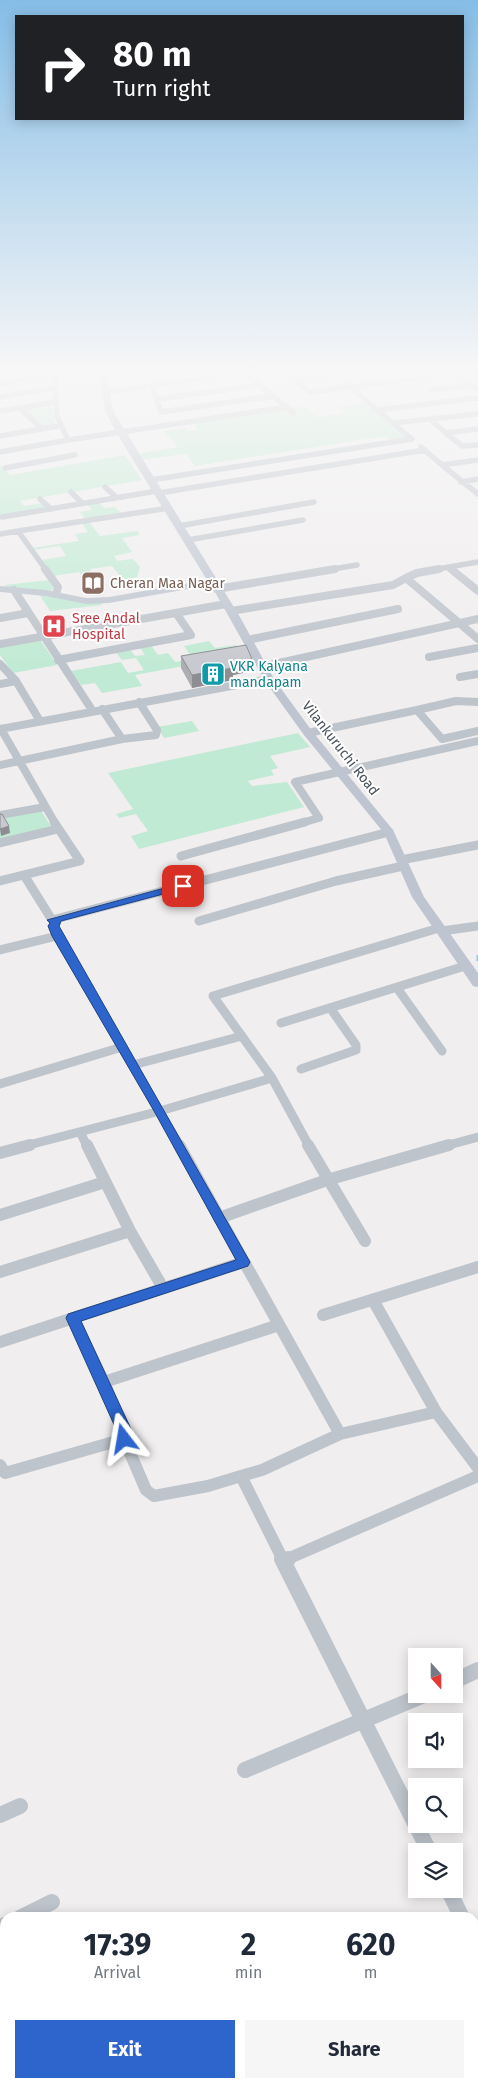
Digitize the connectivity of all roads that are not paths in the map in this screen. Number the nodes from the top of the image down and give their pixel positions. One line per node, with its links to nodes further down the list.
1 (144, 469): 6 (main road, Vilankuruchi Road)
2 (218, 469): 6 (street)
3 (301, 469): 10 (street)
4 (447, 469): 7 (street)
5 (478, 479): 7 (street)
6 (151, 480): 10 (main road, Vilankuruchi Road)
7 (461, 482): 11 (street)
8 (105, 487): 12 (street)
9 (71, 492): 15 (street)
10 (158, 492): 12 (street); 16 (main road, Vilankuruchi Road)
11 (478, 494)
12 (116, 497): 15 (street)
13 (40, 499): 17 (street)
14 (314, 502): 20 (street)
15 (82, 503): 17 (street)
16 (169, 508): 20 (main road, Vilankuruchi Road); 21 (street)
17 (50, 509): 18 (street)
18 (2, 517)
19 (303, 520): 23 (street)
20 (179, 526): 23 (main road, Vilankuruchi Road)
21 (18, 531): 22 (street); 31 (street)
22 (0, 534)
23 (188, 540): 28 (main road, Vilankuruchi Road)
24 (478, 562): 26 (street)
25 (357, 565): 28 (street)
26 (449, 567): 27 (street); 30 (street)
27 (406, 578): 32 (street); 38 (street)
28 (215, 585): 31 (main road); 32 (main road, Vilankuruchi Road)
29 (4, 588): 31 (main road); 34 (street)
30 (478, 591)
31 (56, 594)
32 (229, 607): 35 (street); 41 (main road, Vilankuruchi Road)
33 (398, 609): 41 (street)
34 (28, 613): 36 (street); 39 (street)
35 (176, 613): 39 (street); 45 (street)
36 (0, 618)
37 (478, 619): 38 (street)
38 (460, 622): 40 (street); 47 (street)
39 (42, 636): 42 (street); 45 (street)
40 (478, 639)
41 (247, 640): 47 (main road, Vilankuruchi Road)
42 (0, 644)
43 (478, 648): 44 (street)
44 (428, 657)
45 (58, 660): 56 (street)
46 (0, 664): 51 (street)
47 (261, 666): 50 (main road, Vilankuruchi Road)
48 (478, 674): 49 (street)
49 (460, 677)
50 (269, 680): 53 (street); 61 (main road, Vilankuruchi Road)
51 (16, 681): 52 (street); 58 (street)
52 (0, 684)
53 (139, 702): 55 (street); 62 (street)
54 (478, 702): 57 (street)
55 (102, 709): 56 (street); 62 (street)
56 (92, 710): 58 (street)
57 (417, 710): 60 (street); 61 (street)
58 (40, 721): 59 (street)
59 (1, 729): 64 (street)
60 (478, 731)
61 (308, 733): 66 (main road, Vilankuruchi Road)
62 (122, 739): 64 (street)
63 (478, 741): 66 (street)
64 (19, 762): 65 (street); 67 (street)
65 (0, 765)
66 (339, 771): 70 (main road, Vilankuruchi Road); 73 (street)
67 (45, 807): 68 (street); 69 (street)
68 (0, 815)
69 (58, 829): 71 (street); 75 (street)
70 (389, 832): 74 (main road, Vilankuruchi Road); 77 (street)
71 (0, 844)
72 (478, 845): 74 (street)
73 (181, 856)
74 (402, 863): 78 (street); 80 (main road, Vilankuruchi Road)
75 (24, 875): 76 (street); 77 (street)
76 (0, 881)
77 (52, 920): 81 (street)
78 (200, 921)
79 (478, 926): 80 (street)
80 (441, 930): 83 (main road, Vilankuruchi Road); 88 (street)
81 (57, 936): 82 (street); 89 (street)
82 (0, 950)
83 (465, 966): 84 (main road, Vilankuruchi Road); 85 (street)
84 (478, 983)
85 (397, 988): 86 (street); 90 (street)
86 (331, 1009): 87 (street); 92 (street)
87 (280, 1023)
88 (242, 1036): 91 (street); 93 (street)
89 (122, 1047): 91 (street); 94 (street)
90 (442, 1050)
91 (133, 1065): 95 (street)
92 (301, 1069)
93 (272, 1078): 95 (street); 99 (street)
94 (0, 1084)
95 (160, 1111): 96 (street); 102 (street)
96 (80, 1132): 98 (street); 100 (street)
97 (478, 1137): 99 (street)
98 (0, 1153)
99 (327, 1180): 102 (street); 104 (street)
100 (105, 1182): 101 (street); 103 (street)
101 (0, 1215)
102 (219, 1218): 105 (street)
103 (130, 1231): 107 (street); 108 (street)
104 (365, 1241)
105 (244, 1262): 108 (street); 112 (street)
106 (478, 1267): 109 (street)
107 (0, 1272)
108 (163, 1288): 111 (street)
109 (373, 1300): 110 (street); 115 (street)
110 (324, 1315)
111 (73, 1318): 113 (street); 114 (street)
112 (279, 1325): 114 (street); 116 (street)
113 (0, 1342)
114 (104, 1382): 117 (street)
115 (436, 1412): 116 (street); 119 (street)
116 (340, 1434): 120 (street)
117 (124, 1439): 118 (street); 120 (street)
118 (0, 1464)
119 (478, 1468)
120 (241, 1476): 122 (street)
121 (478, 1476): 122 (street)
122 (285, 1560): 126 (street)
123 (478, 1670): 124 (street)
124 (463, 1677)
125 (408, 1702): 126 (street)
126 (363, 1722): 127 (street); 130 (street)
127 (245, 1770)
128 (20, 1806): 129 (street)
129 (0, 1815)
130 (425, 1843)
131 (452, 1898): 134 (street)
132 (52, 1902): 133 (street)
133 (32, 1912)
134 (459, 1912)

